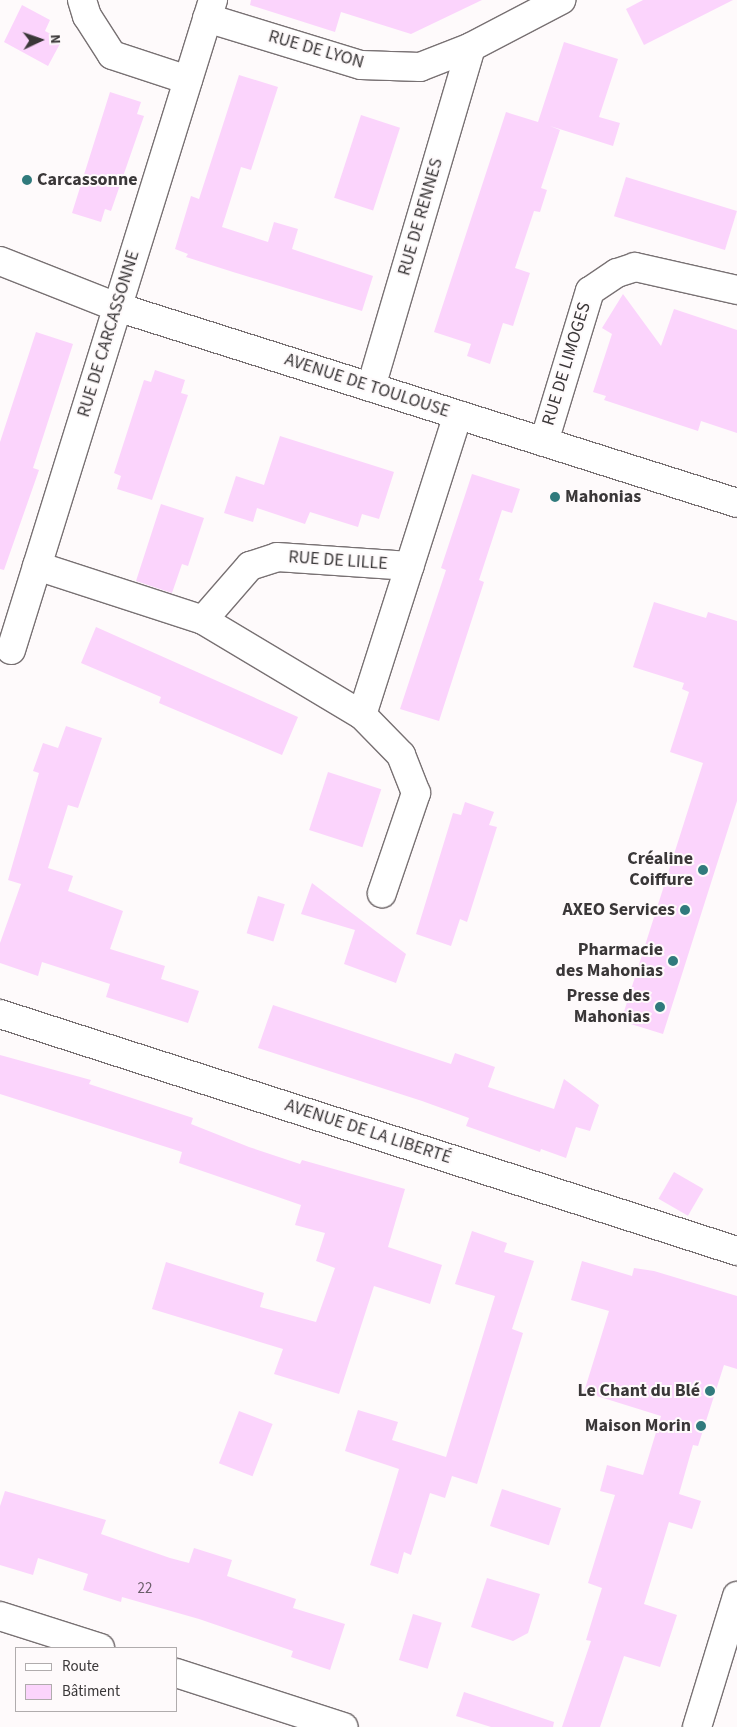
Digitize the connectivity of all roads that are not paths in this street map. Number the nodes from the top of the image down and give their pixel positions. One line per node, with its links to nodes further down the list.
1 (82, 0): 5 (street)
2 (561, 0): 4 (street, RUE DE LYON)
3 (210, 9): 4 (street, RUE DE LYON); 5 (street, RUE DE CARCASSONNE)
4 (471, 47): 9 (street, RUE DE RENNES)
5 (188, 80): 8 (street, RUE DE CARCASSONNE)
6 (0, 261): 8 (street, AVENUE DE TOULOUSE)
7 (737, 290): 11 (street, RUE DE LIMOGES)
8 (117, 307): 9 (street, AVENUE DE TOULOUSE); 13 (street, RUE DE CARCASSONNE)
9 (371, 387): 10 (street, AVENUE DE TOULOUSE)
10 (458, 415): 11 (street, AVENUE DE TOULOUSE); 14 (street, RUE DE LILLE)
11 (544, 442): 12 (street, AVENUE DE TOULOUSE)
12 (737, 503)
13 (37, 566): 15 (street); 16 (street, RUE DE CARCASSONNE)
14 (410, 566): 15 (street, RUE DE LILLE); 17 (street, RUE DE LILLE)
15 (203, 620): 17 (street)
16 (11, 650)
17 (362, 716): 18 (street)
18 (382, 893)
19 (0, 1014): 20 (street, AVENUE DE LA LIBERTÉ)
20 (737, 1251)
21 (737, 1596): 26 (street)
22 (0, 1616): 23 (street)
23 (97, 1647)
24 (178, 1674): 25 (street)
25 (343, 1727)
26 (697, 1727)

